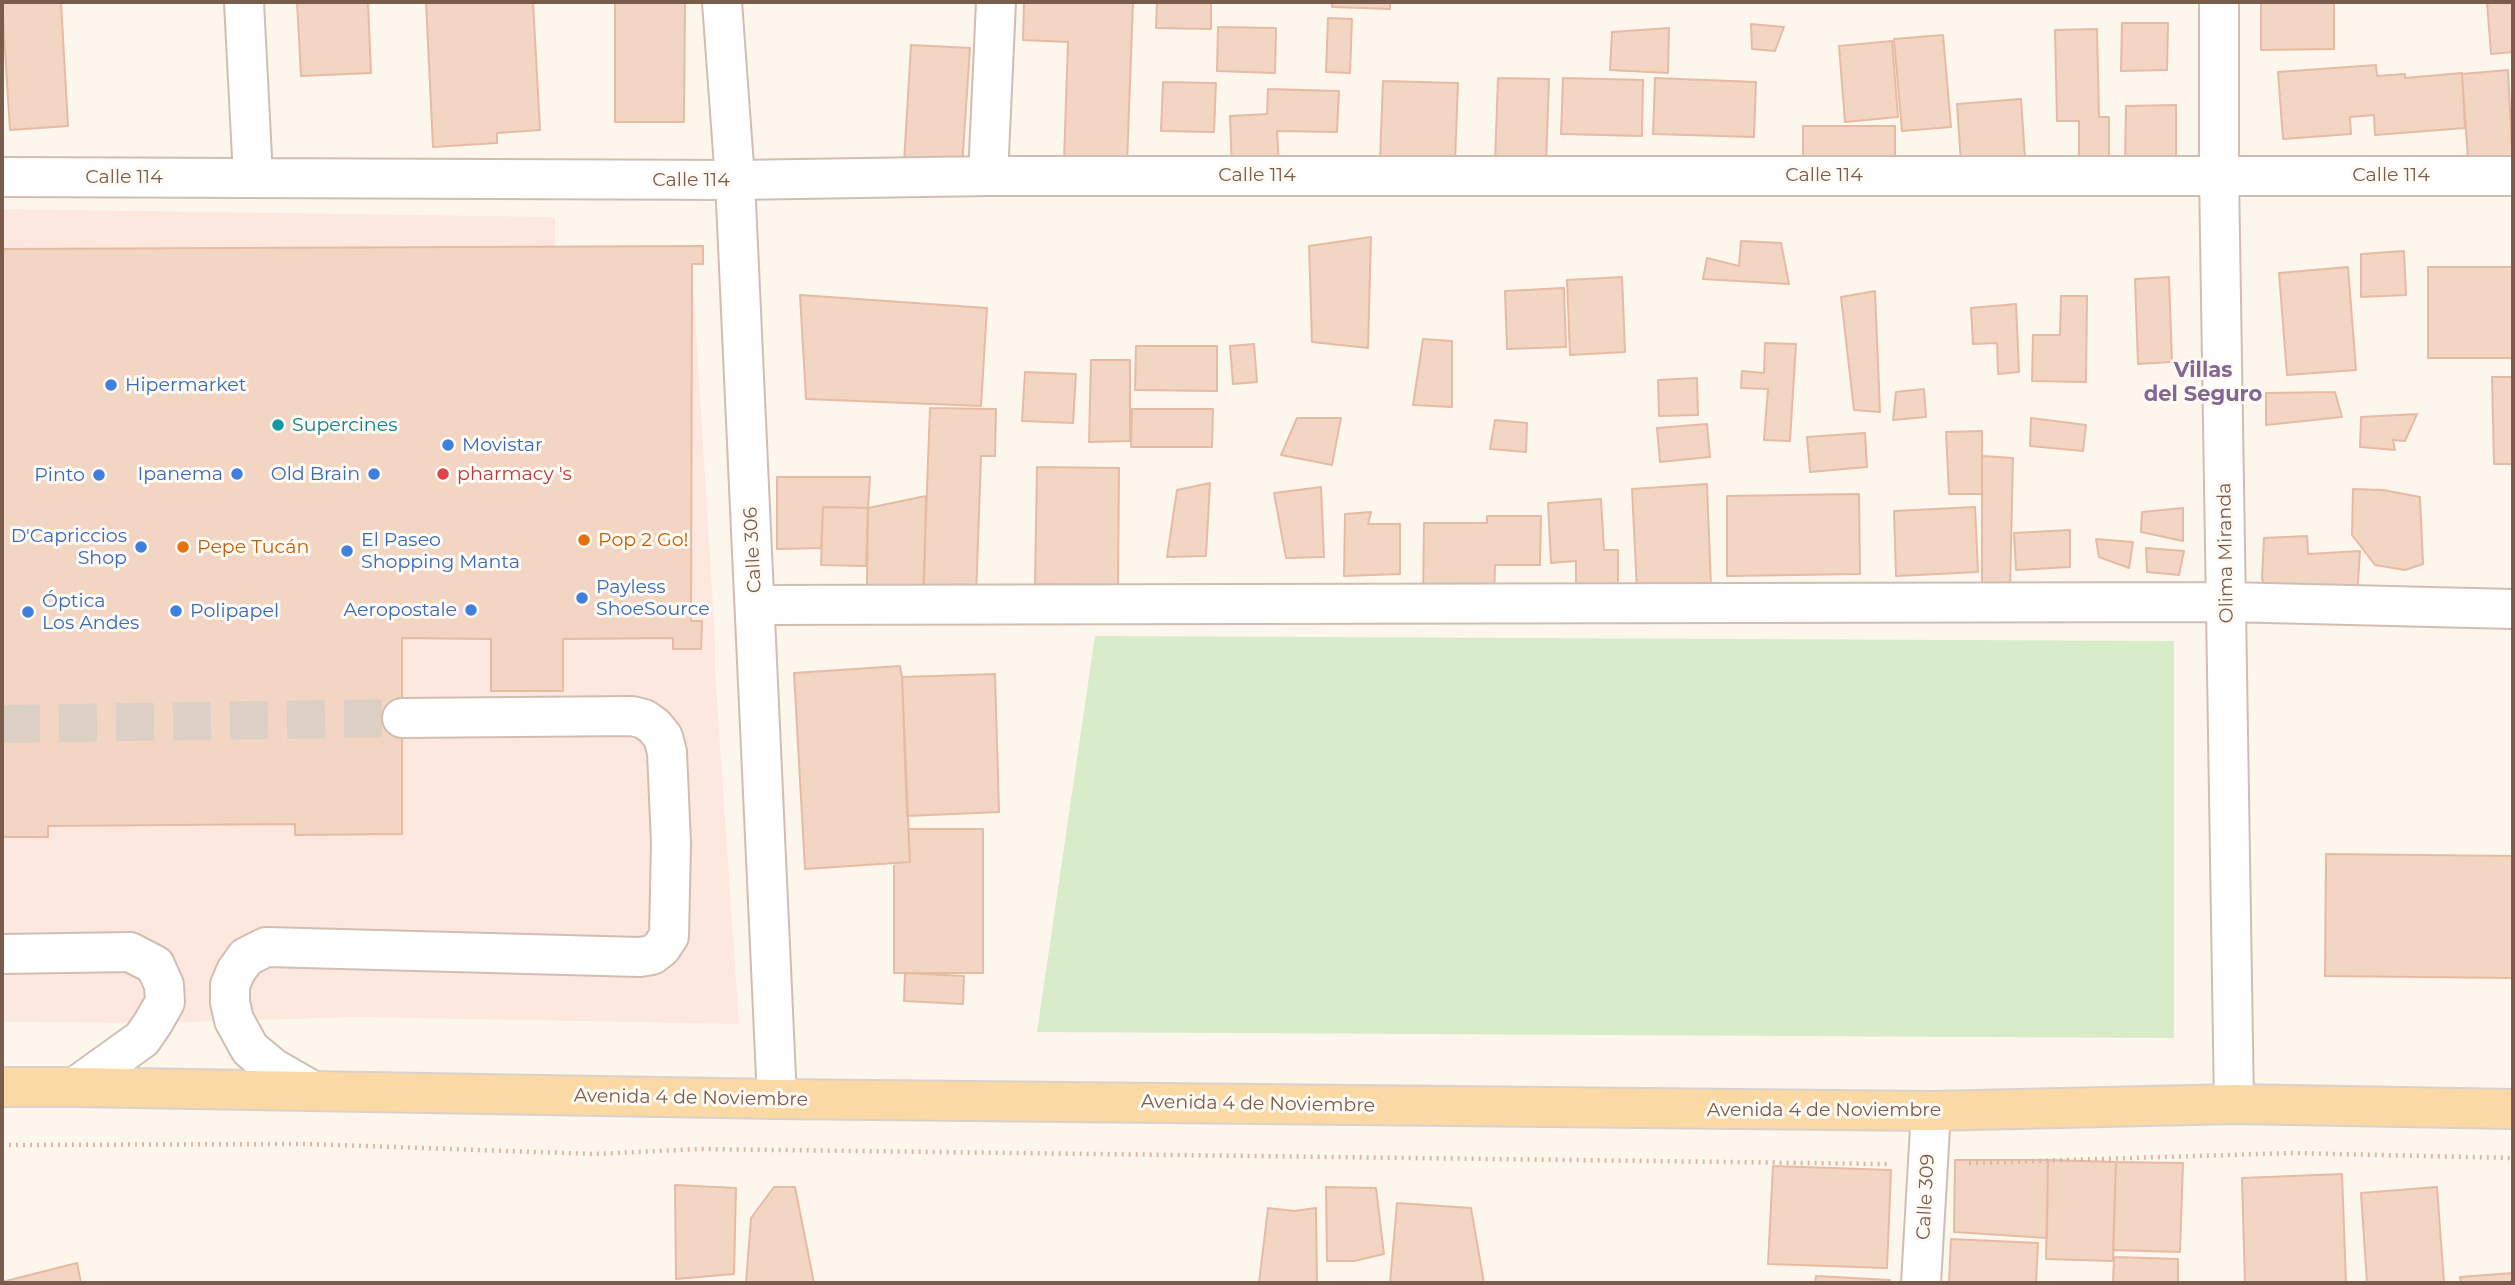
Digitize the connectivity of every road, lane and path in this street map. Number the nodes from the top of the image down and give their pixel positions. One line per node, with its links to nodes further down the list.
1 (244, 2): 9 (street)
2 (722, 2): 10 (street, Calle 306)
3 (996, 2): 6 (street)
4 (2219, 2): 5 (street, Olima Miranda)
5 (2218, 175): 6 (street, Calle 114); 7 (street, Calle 114); 11 (street, Olima Miranda)
6 (988, 176): 10 (street, Calle 114)
7 (2513, 176)
8 (2, 177): 9 (street, Calle 114)
9 (253, 177): 10 (street, Calle 114)
10 (735, 180): 12 (street, Calle 306)
11 (2227, 602): 12 (street); 13 (street); 20 (street, Olima Miranda)
12 (756, 605): 19 (street, Calle 306)
13 (2513, 609)
14 (401, 718): 18 (street)
15 (2, 954): 17 (street)
16 (2, 1087): 17 (main road, Avenida 4 de Noviembre)
17 (75, 1087): 18 (main road, Avenida 4 de Noviembre)
18 (313, 1091): 19 (main road, Avenida 4 de Noviembre)
19 (777, 1099): 22 (main road, Avenida 4 de Noviembre)
20 (2234, 1104): 21 (main road, Avenida 4 de Noviembre); 22 (main road, Avenida 4 de Noviembre)
21 (2513, 1109)
22 (1931, 1111): 25 (street, Calle 309)
23 (2, 1145): 25 (path)
24 (2513, 1158): 25 (path)
25 (1927, 1164): 26 (street, Calle 309)
26 (1921, 1283)

